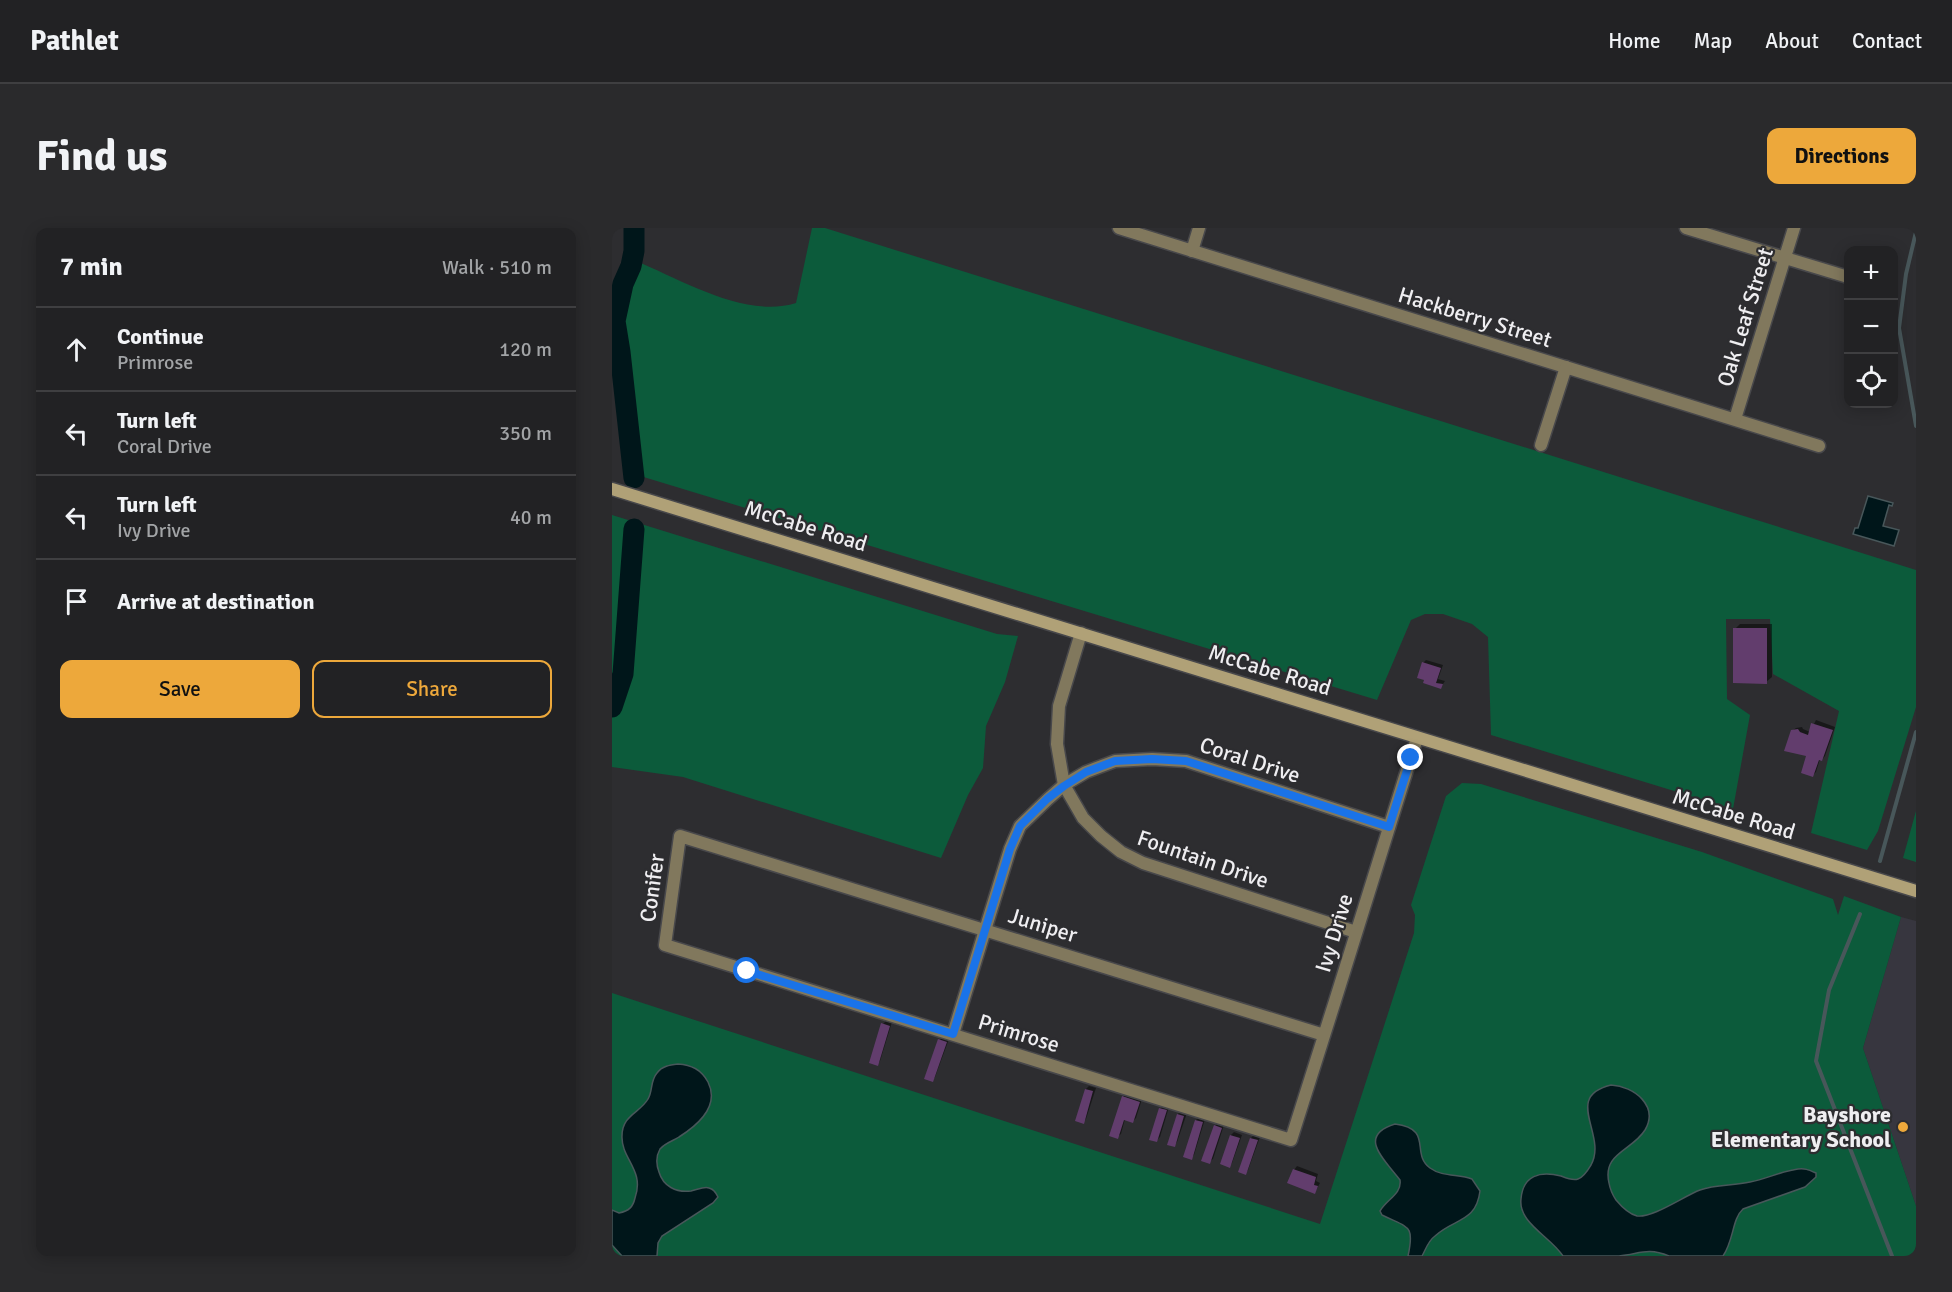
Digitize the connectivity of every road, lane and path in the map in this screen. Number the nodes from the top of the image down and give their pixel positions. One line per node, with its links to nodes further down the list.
1 (1119, 228): 5 (street, Hackberry Street)
2 (1199, 228): 5 (street)
3 (1686, 228): 6 (street)
4 (1794, 228): 6 (street, Oak Leaf Street)
5 (1192, 251): 8 (street, Hackberry Street)
6 (1785, 259): 7 (street); 9 (street, Oak Leaf Street)
7 (1844, 277)
8 (1566, 367): 9 (street, Hackberry Street); 10 (street)
9 (1735, 419): 11 (street, Hackberry Street)
10 (1541, 445)
11 (1820, 446)
12 (612, 489): 13 (street, McCabe Road)
13 (1081, 633): 14 (street, McCabe Road); 15 (street)
14 (1417, 738): 16 (street, Ivy Drive); 18 (street, McCabe Road)
15 (1064, 786): 16 (street, Coral Drive); 19 (street, Coral Drive); 20 (street, Fountain Drive)
16 (1389, 827): 20 (street, Ivy Drive)
17 (681, 836): 19 (street, Juniper); 21 (street, Conifer)
18 (1916, 891)
19 (987, 930): 22 (street, Coral Drive); 23 (street, Juniper)
20 (1356, 932): 23 (street, Ivy Drive)
21 (665, 945): 22 (street, Primrose)
22 (953, 1034): 24 (street, Primrose)
23 (1324, 1035): 24 (street, Ivy Drive)
24 (1291, 1140)

